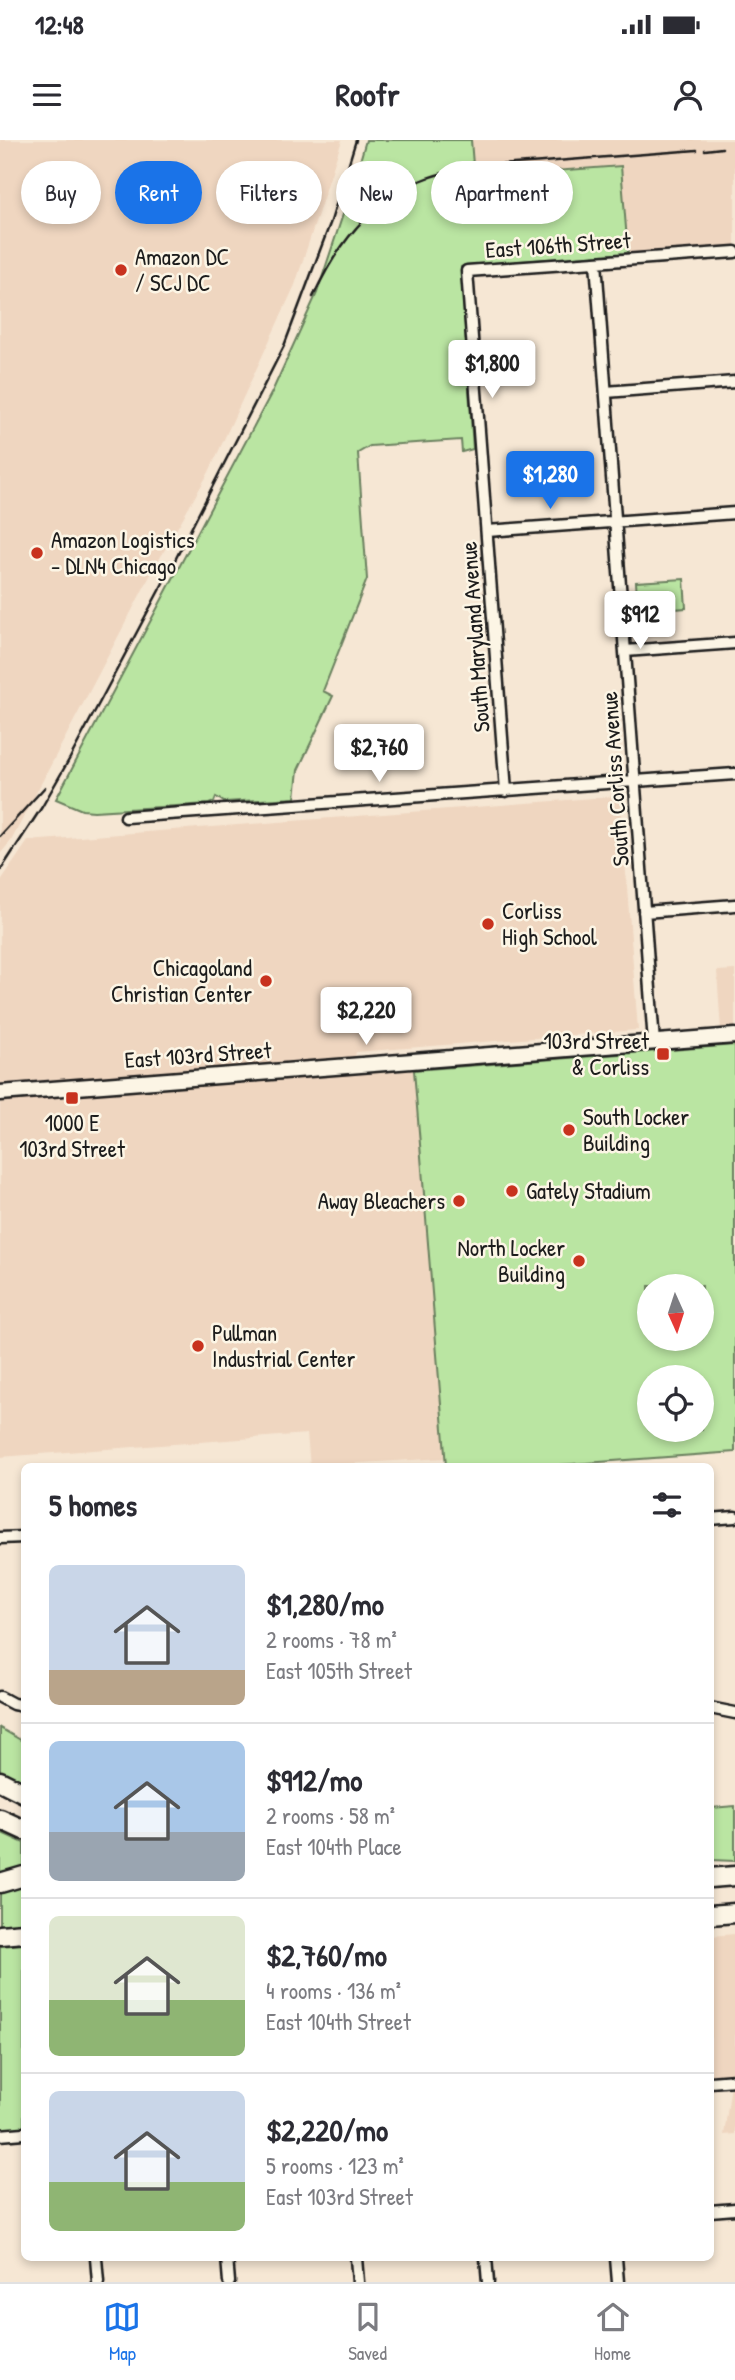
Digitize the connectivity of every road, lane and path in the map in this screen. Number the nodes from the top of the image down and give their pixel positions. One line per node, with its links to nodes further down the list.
1 (735, 251): 2 (street, East 106th Street)
2 (597, 262): 3 (street, East 106th Street); 5 (street, South Corliss Avenue)
3 (467, 271): 8 (street, South Maryland Avenue)
4 (735, 382): 5 (street)
5 (606, 392): 7 (street, South Corliss Avenue)
6 (735, 513): 7 (street)
7 (615, 521): 8 (street); 10 (street, South Corliss Avenue)
8 (486, 531): 13 (street, South Maryland Avenue)
9 (735, 643): 10 (street)
10 (625, 652): 12 (street, South Corliss Avenue)
11 (735, 774): 12 (street)
12 (635, 782): 13 (street); 16 (street, South Corliss Avenue)
13 (506, 791): 14 (street)
14 (126, 817)
15 (735, 905): 16 (street)
16 (644, 912): 18 (street, South Corliss Avenue)
17 (735, 1037): 18 (main road, East 103rd Street)
18 (654, 1043): 19 (main road, East 103rd Street)
19 (0, 1093)
20 (735, 1517): 21 (street)
21 (714, 1519)
22 (21, 1537): 23 (street)
23 (0, 1538)
24 (0, 1697): 25 (street)
25 (21, 1705)
26 (714, 1709): 27 (street)
27 (735, 1713)
28 (0, 1781): 29 (highway)
29 (21, 1792)
30 (0, 1819): 31 (highway)
31 (21, 1829)
32 (735, 1867): 33 (highway)
33 (714, 1868)
34 (735, 1876): 36 (highway)
35 (21, 1877): 37 (highway)
36 (714, 1878)
37 (0, 1883)
38 (735, 1913): 39 (highway)
39 (714, 1915)
40 (21, 1933): 41 (highway)
41 (0, 1935)
42 (735, 2080): 43 (street)
43 (714, 2082)
44 (21, 2133): 45 (street)
45 (0, 2135)
46 (735, 2209): 47 (street)
47 (714, 2211)
48 (96, 2261): 53 (street)
49 (227, 2261): 54 (street)
50 (356, 2261): 55 (street)
51 (486, 2261): 56 (street)
52 (616, 2261): 57 (street)
53 (98, 2282)
54 (229, 2282)
55 (358, 2282)
56 (488, 2282)
57 (618, 2282)

